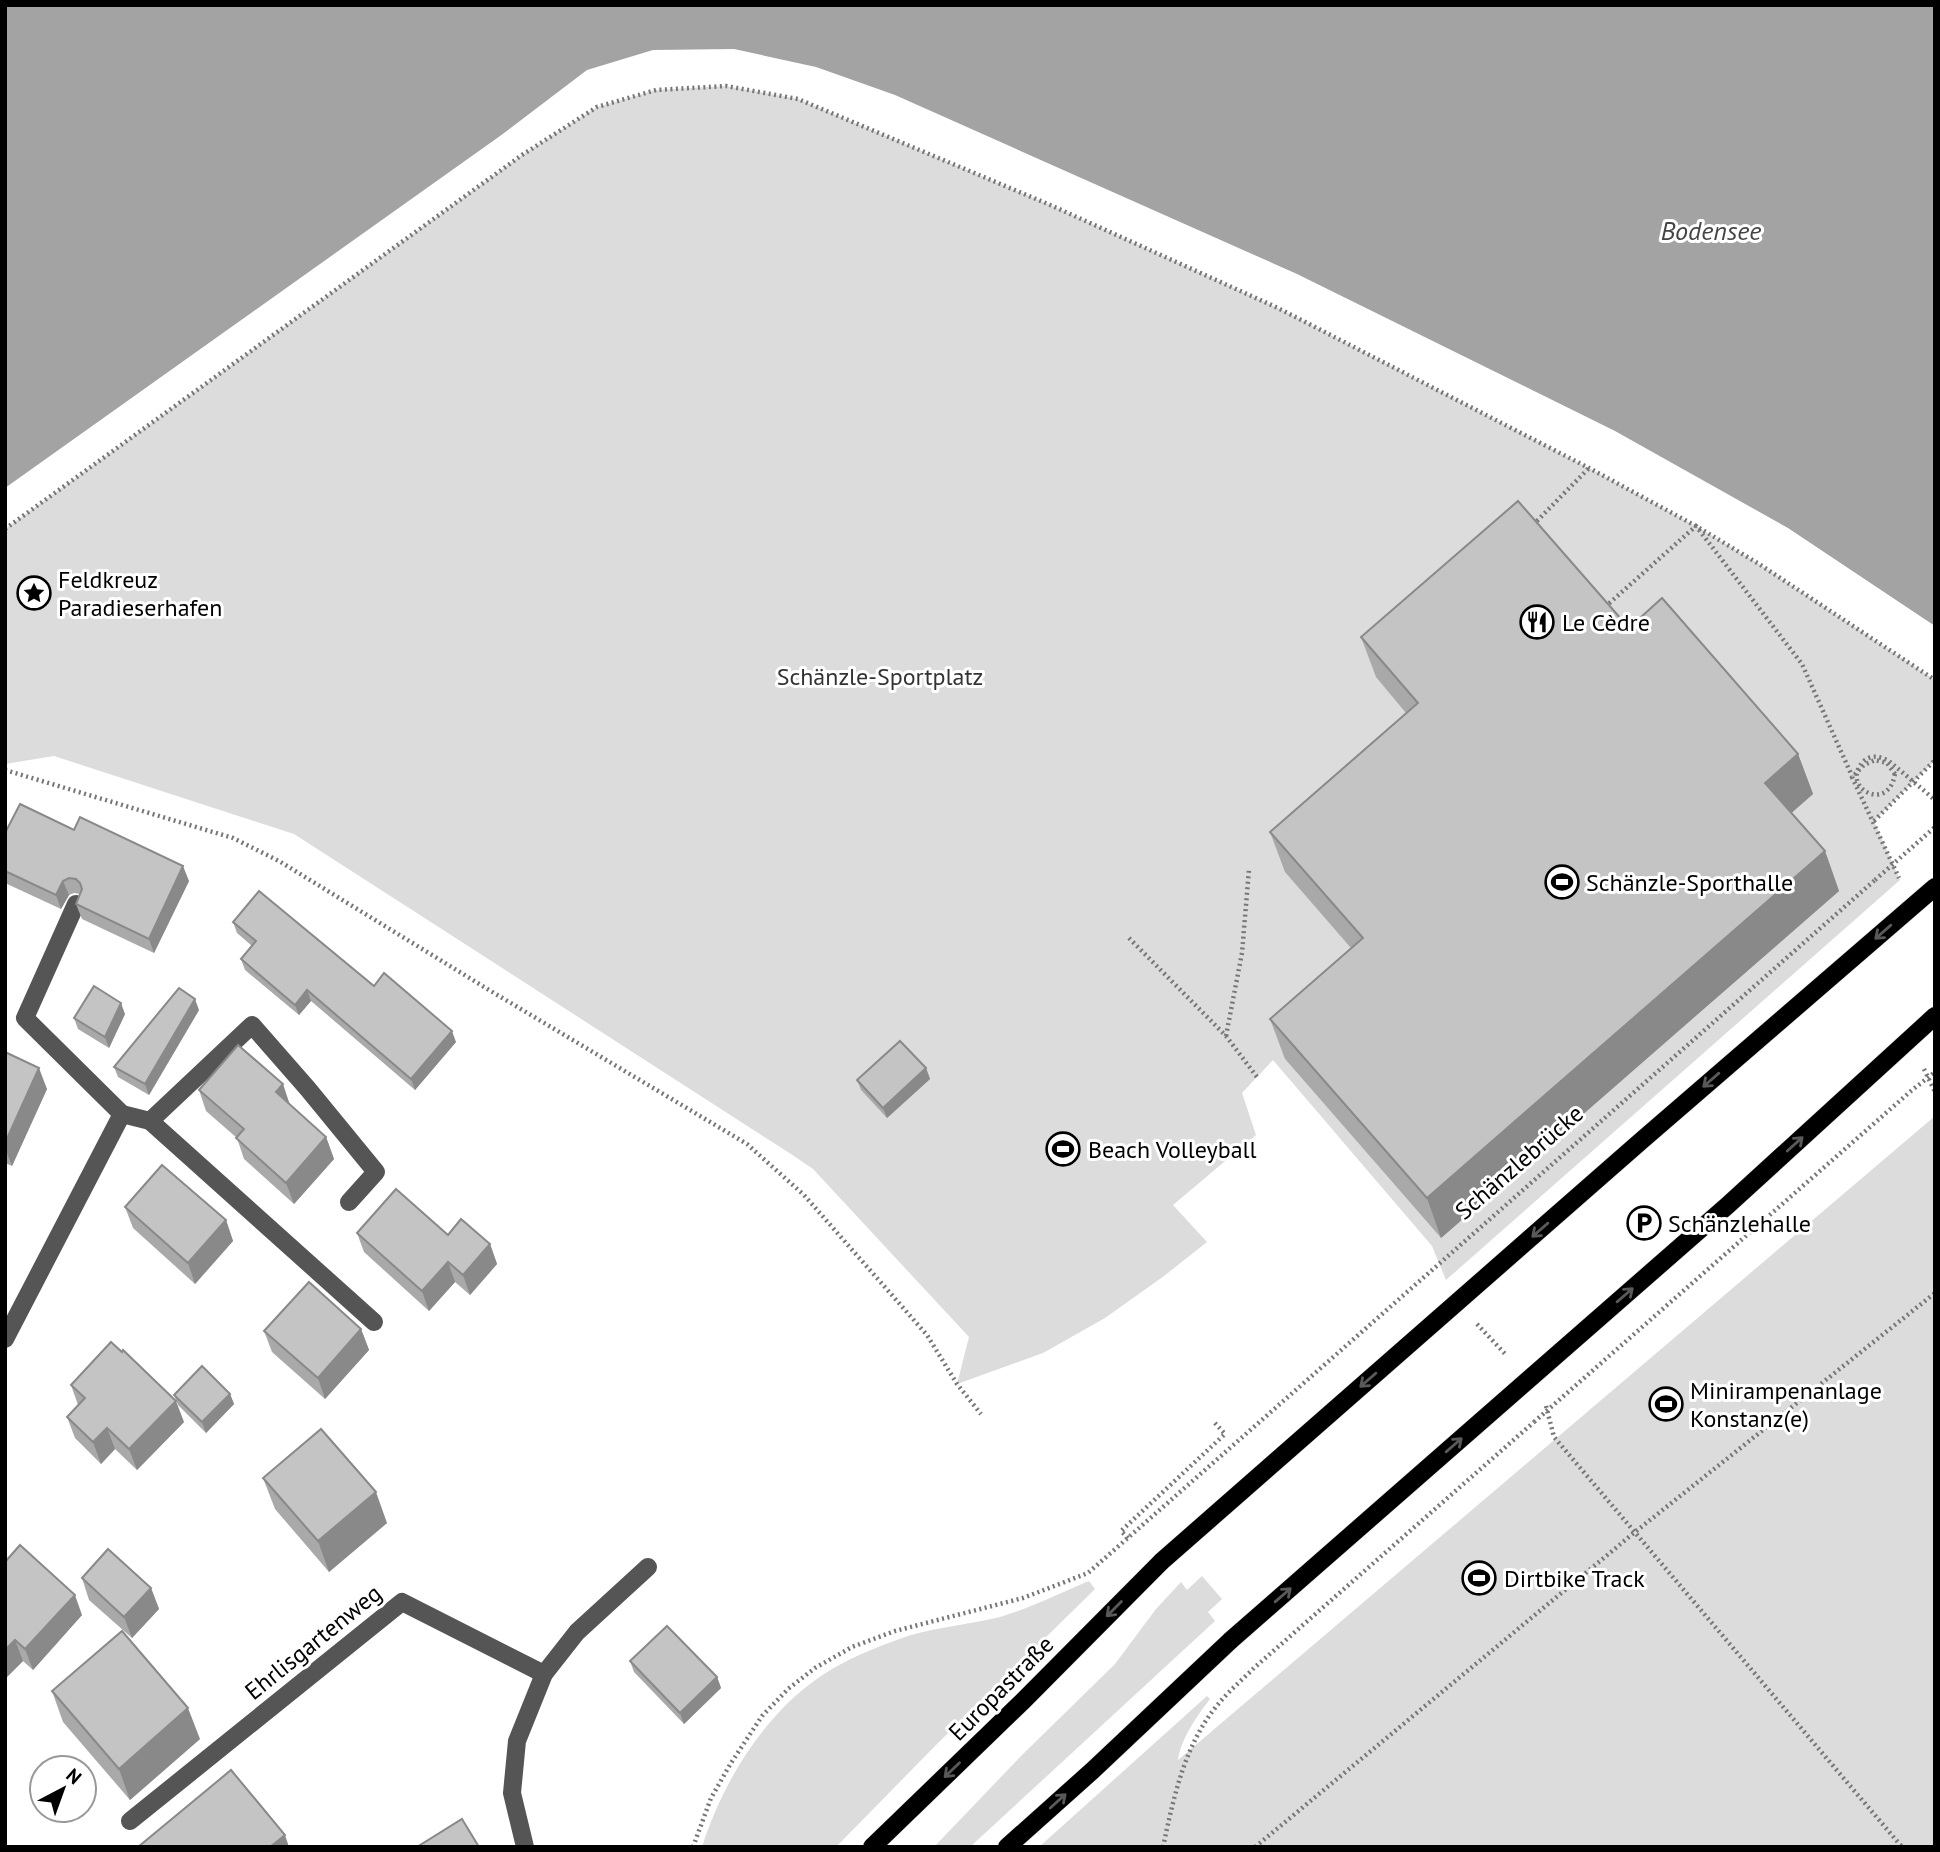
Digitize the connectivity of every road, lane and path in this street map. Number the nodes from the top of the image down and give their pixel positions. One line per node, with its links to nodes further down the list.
1 (1589, 468): 2 (path); 3 (path); 4 (path)
2 (1696, 526): 5 (path); 6 (path); 9 (path)
3 (5, 529)
4 (1526, 531)
5 (1597, 614)
6 (1935, 680)
7 (1935, 761): 9 (path)
8 (5, 770): 28 (path)
9 (1853, 776): 10 (path, bridge)
10 (1935, 800)
11 (1935, 827): 31 (path, Schänzlebrücke, bridge)
12 (1249, 869): 17 (path)
13 (1935, 887): 37 (main road, Europastraße, one-way to 37, bridge)
14 (76, 904): 22 (street)
15 (1129, 938): 17 (path)
16 (1935, 1016): 38 (main road, one-way to 16, bridge)
17 (1226, 1036): 20 (path)
18 (1920, 1059): 21 (path)
19 (1935, 1073): 39 (path, bridge)
20 (1257, 1077)
21 (1935, 1092)
22 (122, 1114): 23 (street); 27 (street)
23 (150, 1121): 24 (street); 26 (street)
24 (349, 1202)
25 (1935, 1293): 30 (path)
26 (374, 1322)
27 (5, 1339)
28 (981, 1414)
29 (1213, 1421): 31 (path)
30 (1634, 1532): 40 (path); 41 (path)
31 (1128, 1538): 36 (path, Schänzlebrücke)
32 (648, 1567): 33 (street)
33 (544, 1674): 34 (street, Ehrlisgartenweg); 35 (street)
34 (130, 1821)
35 (525, 1847)
36 (693, 1847)
37 (872, 1847)
38 (1007, 1847)
39 (1163, 1847)
40 (1255, 1847)
41 (1902, 1847)

